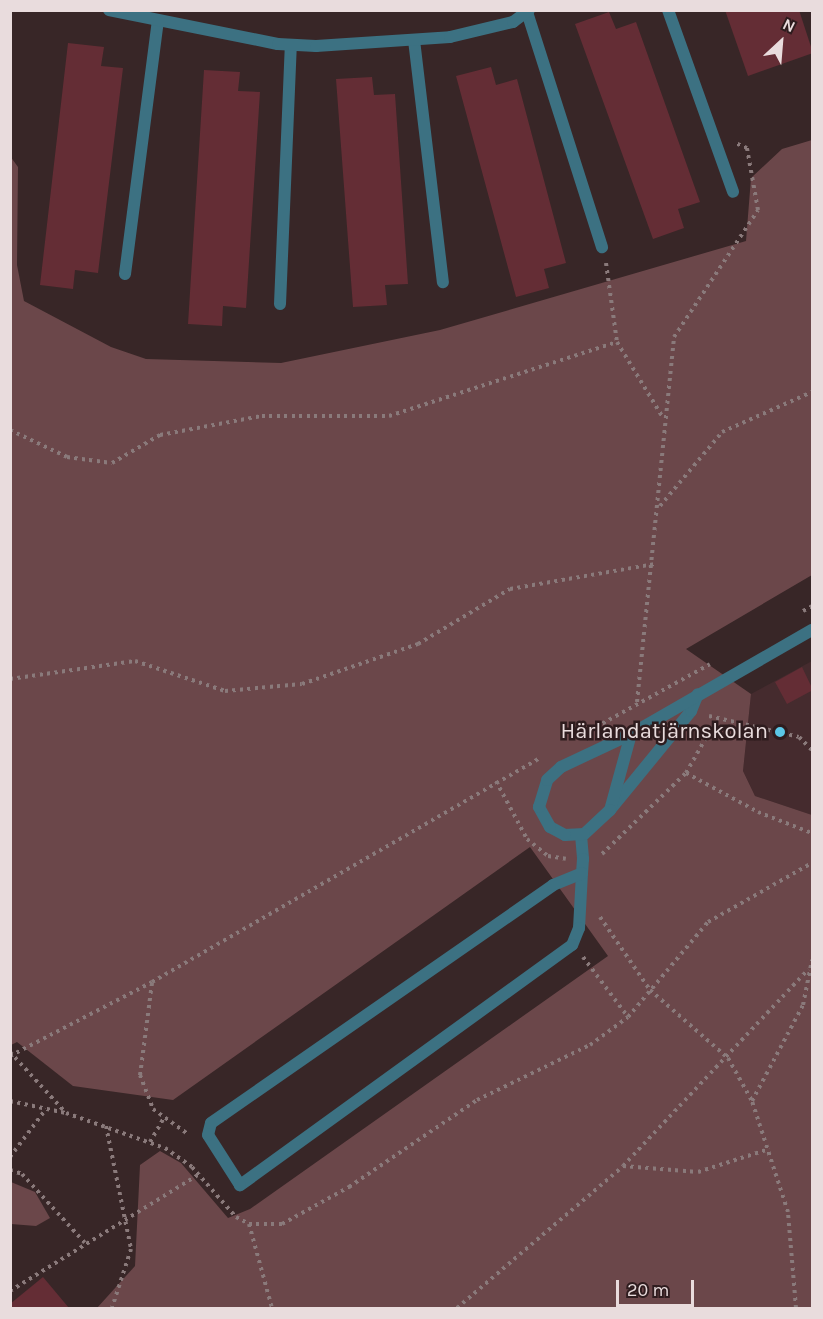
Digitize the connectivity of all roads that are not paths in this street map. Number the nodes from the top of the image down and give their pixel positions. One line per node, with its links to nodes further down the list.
1 (110, 10): 4 (street)
2 (528, 11): 5 (street); 8 (street)
3 (669, 11): 7 (street)
4 (158, 21): 6 (street); 9 (street)
5 (414, 40): 6 (street); 10 (street)
6 (291, 45): 11 (street)
7 (733, 192)
8 (602, 247)
9 (125, 274)
10 (443, 282)
11 (280, 304)
12 (813, 630): 13 (street)
13 (698, 694): 14 (street); 15 (street)
14 (632, 734): 15 (street); 16 (street)
15 (610, 810): 16 (street)
16 (581, 835): 17 (street)
17 (582, 873): 17 (street)

